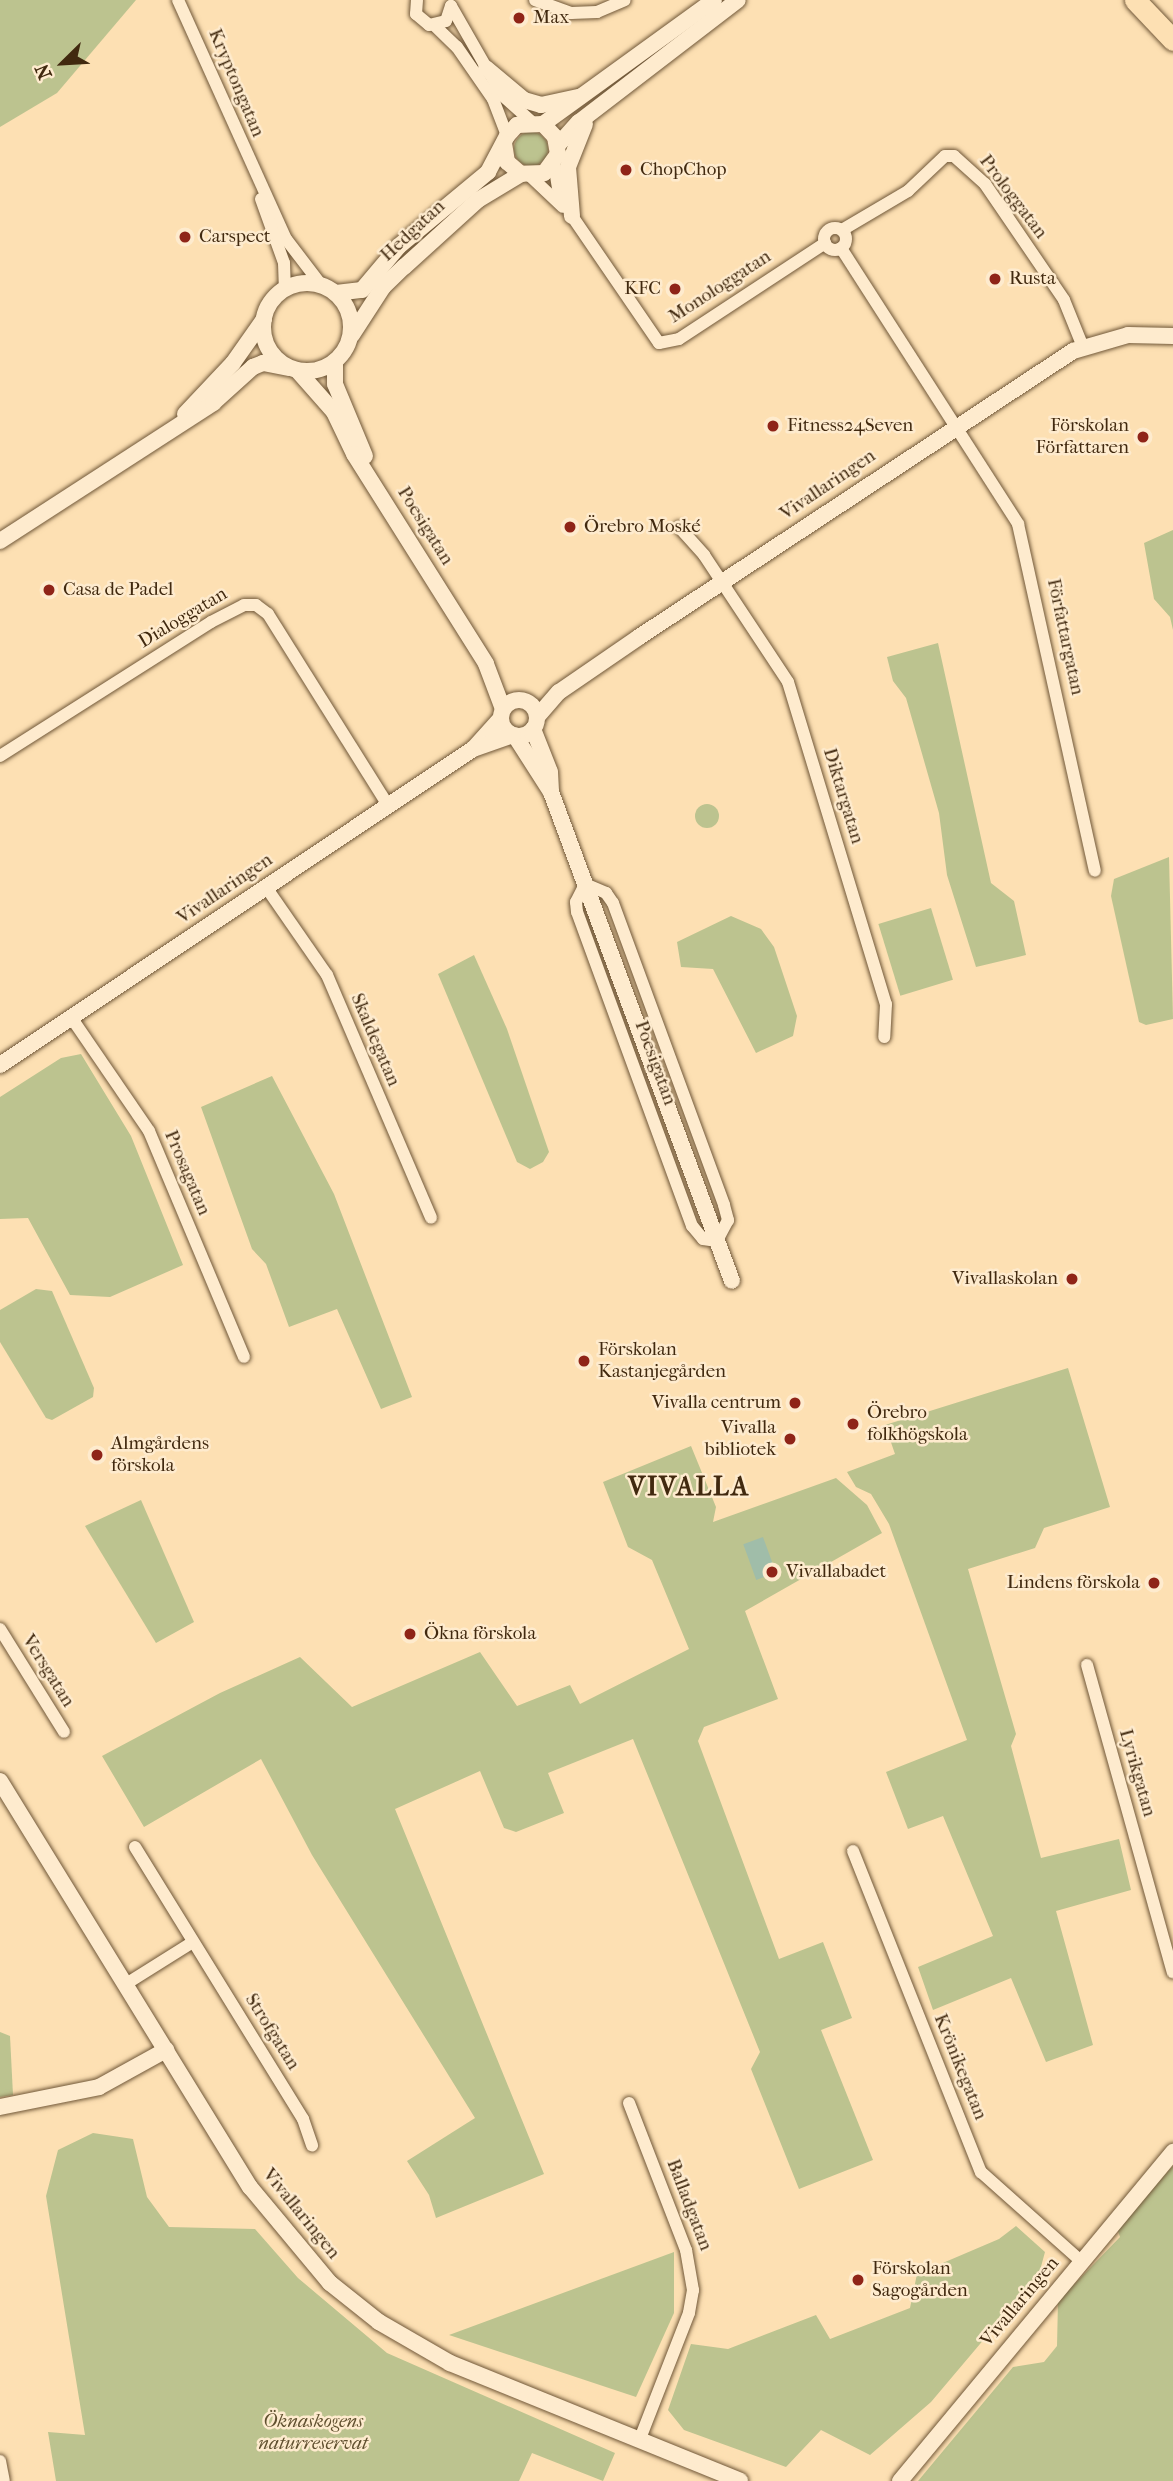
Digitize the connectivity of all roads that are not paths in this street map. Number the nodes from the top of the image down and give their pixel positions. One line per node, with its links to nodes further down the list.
1 (178, 0): 20 (street, Kryptongatan)
2 (417, 0): 11 (street)
3 (535, 0): 4 (street)
4 (625, 0)
5 (715, 0): 14 (street)
6 (738, 0): 14 (street)
7 (1135, 0): 12 (highway)
8 (1153, 0): 10 (highway)
9 (450, 3): 11 (street); 13 (street)
10 (1173, 23)
11 (435, 26): 16 (street)
12 (1173, 40)
13 (486, 68): 14 (street); 15 (street)
14 (592, 102): 15 (street); 17 (street); 21 (street)
15 (537, 123): 16 (street); 17 (street)
16 (505, 140): 19 (street); 26 (street, Hedgatan)
17 (558, 145): 18 (street)
18 (554, 163): 19 (street); 21 (street, Monologgatan)
19 (525, 175): 21 (street, Monologgatan); 29 (street, Hedgatan)
20 (257, 181): 25 (street, Kryptongatan); 26 (street, Kryptongatan)
21 (572, 216): 23 (street, Monologgatan)
22 (842, 230): 23 (street); 24 (street); 30 (street, Prologgatan)
23 (825, 243): 24 (street)
24 (841, 248): 33 (street)
25 (285, 288): 26 (street); 27 (street)
26 (329, 289): 29 (street)
27 (264, 319): 32 (street); 34 (street)
28 (1173, 336): 30 (street, Vivallaringen)
29 (351, 337): 31 (street)
30 (1083, 347): 33 (street, Vivallaringen)
31 (335, 362): 32 (street); 35 (street, Poesigatan)
32 (293, 369): 34 (street); 35 (street, Poesigatan)
33 (956, 426): 38 (street, Vivallaringen); 49 (street, Författargatan)
34 (167, 433): 37 (street)
35 (373, 482): 39 (street, Poesigatan)
36 (678, 527): 38 (street, Diktargatan)
37 (0, 541)
38 (721, 582): 40 (street, Vivallaringen); 52 (street, Diktargatan)
39 (486, 663): 41 (street, Poesigatan); 42 (street, Poesigatan)
40 (559, 692): 41 (street, Vivallaringen); 43 (street, Vivallaringen)
41 (523, 700): 42 (street, Vivallaringen); 43 (street, Poesigatan)
42 (502, 713): 44 (street, Poesigatan); 45 (street, Vivallaringen)
43 (535, 723): 44 (street, Vivallaringen); 47 (street, Poesigatan)
44 (514, 735): 45 (street, Vivallaringen); 47 (street, Poesigatan)
45 (473, 749): 48 (street, Vivallaringen)
46 (0, 756): 48 (street, Dialoggatan)
47 (551, 792): 55 (street, Poesigatan)
48 (388, 805): 50 (street, Vivallaringen)
49 (1095, 871)
50 (266, 887): 51 (street, Vivallaringen); 54 (street, Skaldegatan)
51 (71, 1017): 53 (street, Vivallaringen); 56 (street, Prosagatan)
52 (884, 1037)
53 (0, 1065)
54 (431, 1218)
55 (732, 1281)
56 (244, 1357)
57 (0, 1629): 59 (street, Versgatan)
58 (1087, 1665): 64 (street, Lyrikgatan)
59 (64, 1732)
60 (0, 1781): 65 (street, Vivallaringen)
61 (135, 1847): 63 (street, Strofgatan)
62 (853, 1851): 71 (street, Krönikegatan)
63 (193, 1942): 65 (street); 69 (street, Strofgatan)
64 (1173, 1972)
65 (126, 1984): 66 (street, Vivallaringen)
66 (166, 2050): 68 (street); 72 (street, Vivallaringen)
67 (629, 2103): 72 (street, Balladgatan)
68 (0, 2107)
69 (312, 2145)
70 (1173, 2152): 71 (street, Vivallaringen)
71 (1081, 2261): 76 (street, Vivallaringen)
72 (639, 2441): 75 (street, Vivallaringen)
73 (0, 2461): 74 (street)
74 (4, 2481)
75 (740, 2481)
76 (900, 2481)

